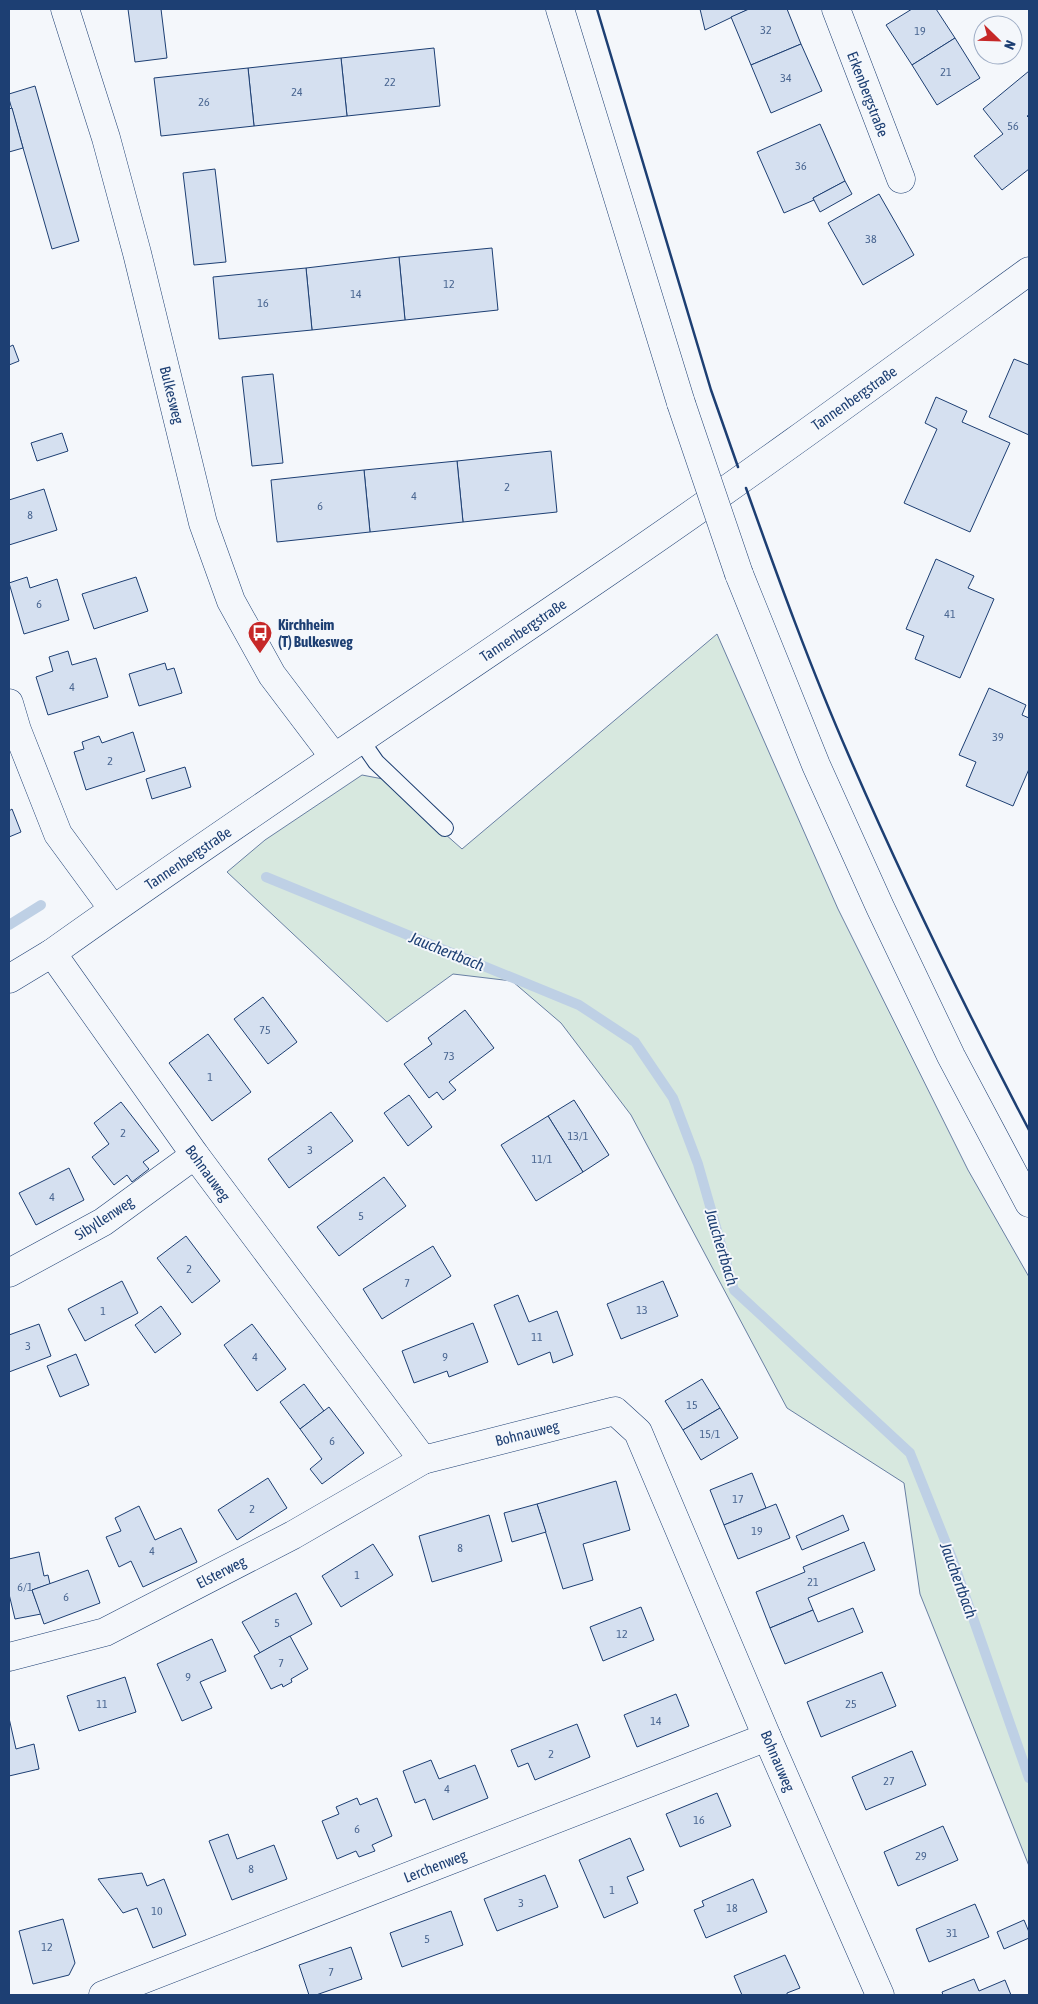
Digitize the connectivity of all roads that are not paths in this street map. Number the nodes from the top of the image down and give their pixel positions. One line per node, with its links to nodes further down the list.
1 (64, 9): 8 (street, Bulkesweg)
2 (560, 9): 14 (street, bridge)
3 (836, 9): 4 (street, Erkenbergstraße)
4 (901, 179)
5 (1029, 270): 7 (street, Tannenbergstraße)
6 (9, 708): 10 (street)
7 (360, 739): 8 (street, Tannenbergstraße); 9 (lane)
8 (334, 757): 10 (street, Tannenbergstraße)
9 (445, 828)
10 (113, 909): 11 (street, Tannenbergstraße)
11 (52, 953): 12 (street, Tannenbergstraße); 13 (street, Bohnauweg)
12 (9, 979)
13 (195, 1155): 15 (street, Sibyllenweg); 16 (street, Bohnauweg)
14 (1029, 1203)
15 (9, 1273)
16 (423, 1460): 17 (street, Elsterweg); 18 (street, Bohnauweg)
17 (9, 1657)
18 (767, 1737): 19 (street, Lerchenweg); 20 (street, Bohnauweg)
19 (103, 1995)
20 (880, 1995)

